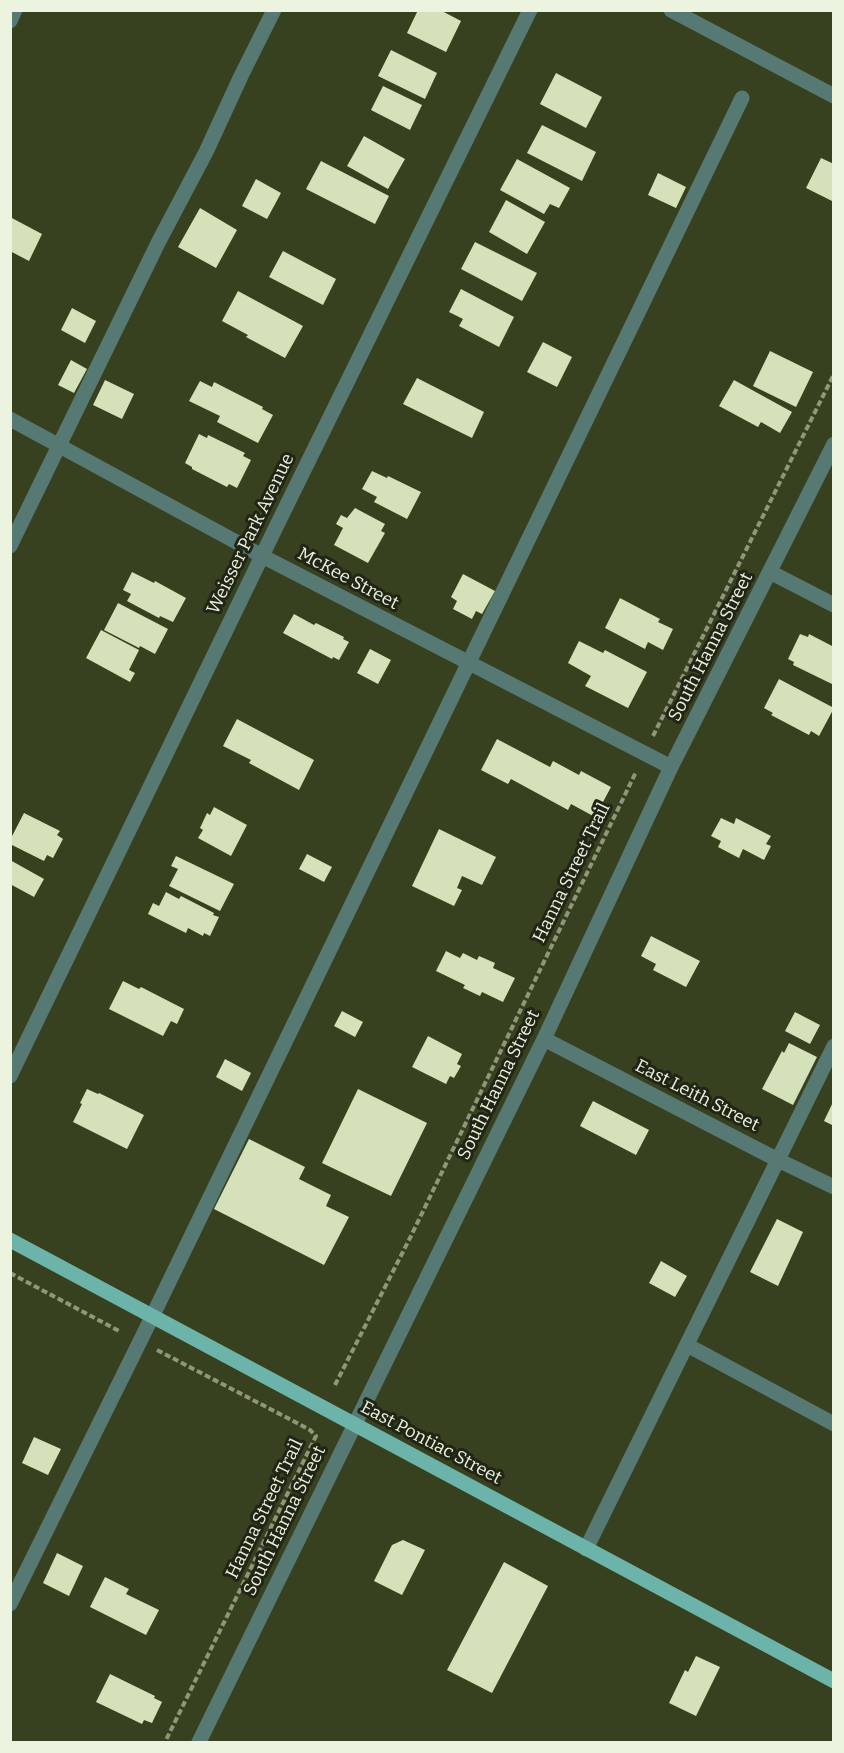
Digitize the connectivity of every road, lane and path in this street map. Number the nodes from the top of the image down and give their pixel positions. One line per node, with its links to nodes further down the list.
1 (15, 10): 5 (street)
2 (274, 10): 11 (street)
3 (530, 10): 13 (street, Weisser Park Avenue)
4 (671, 10): 6 (street)
5 (10, 21)
6 (834, 96)
7 (742, 98): 16 (street)
8 (834, 374): 17 (path, Hanna Street Trail)
9 (10, 419): 11 (street, McKee Street)
10 (834, 444): 14 (street, South Hanna Street)
11 (59, 445): 12 (street); 13 (street, McKee Street)
12 (10, 546)
13 (262, 556): 16 (street, McKee Street); 21 (street, Weisser Park Avenue)
14 (770, 572): 15 (street); 18 (street, South Hanna Street)
15 (834, 605)
16 (469, 664): 17 (street, McKee Street); 26 (street)
17 (645, 754): 18 (street, McKee Street); 29 (path, Hanna Street Trail)
18 (671, 767): 19 (street, South Hanna Street)
19 (544, 1039): 22 (street, East Leith Street); 30 (street, South Hanna Street)
20 (834, 1046): 22 (street)
21 (10, 1076)
22 (778, 1160): 23 (street, East Leith Street); 28 (street)
23 (834, 1186)
24 (10, 1240): 26 (main road, East Pontiac Street)
25 (10, 1273): 27 (path, Hanna Street Trail)
26 (153, 1315): 27 (street); 30 (main road, East Pontiac Street)
27 (140, 1341): 33 (street); 35 (path, Hanna Street Trail)
28 (687, 1346): 31 (street); 32 (street)
29 (335, 1385)
30 (355, 1423): 32 (main road, East Pontiac Street); 36 (street, South Hanna Street)
31 (834, 1424)
32 (586, 1549): 34 (main road, East Pontiac Street)
33 (10, 1604)
34 (834, 1681)
35 (165, 1743)
36 (199, 1743)

